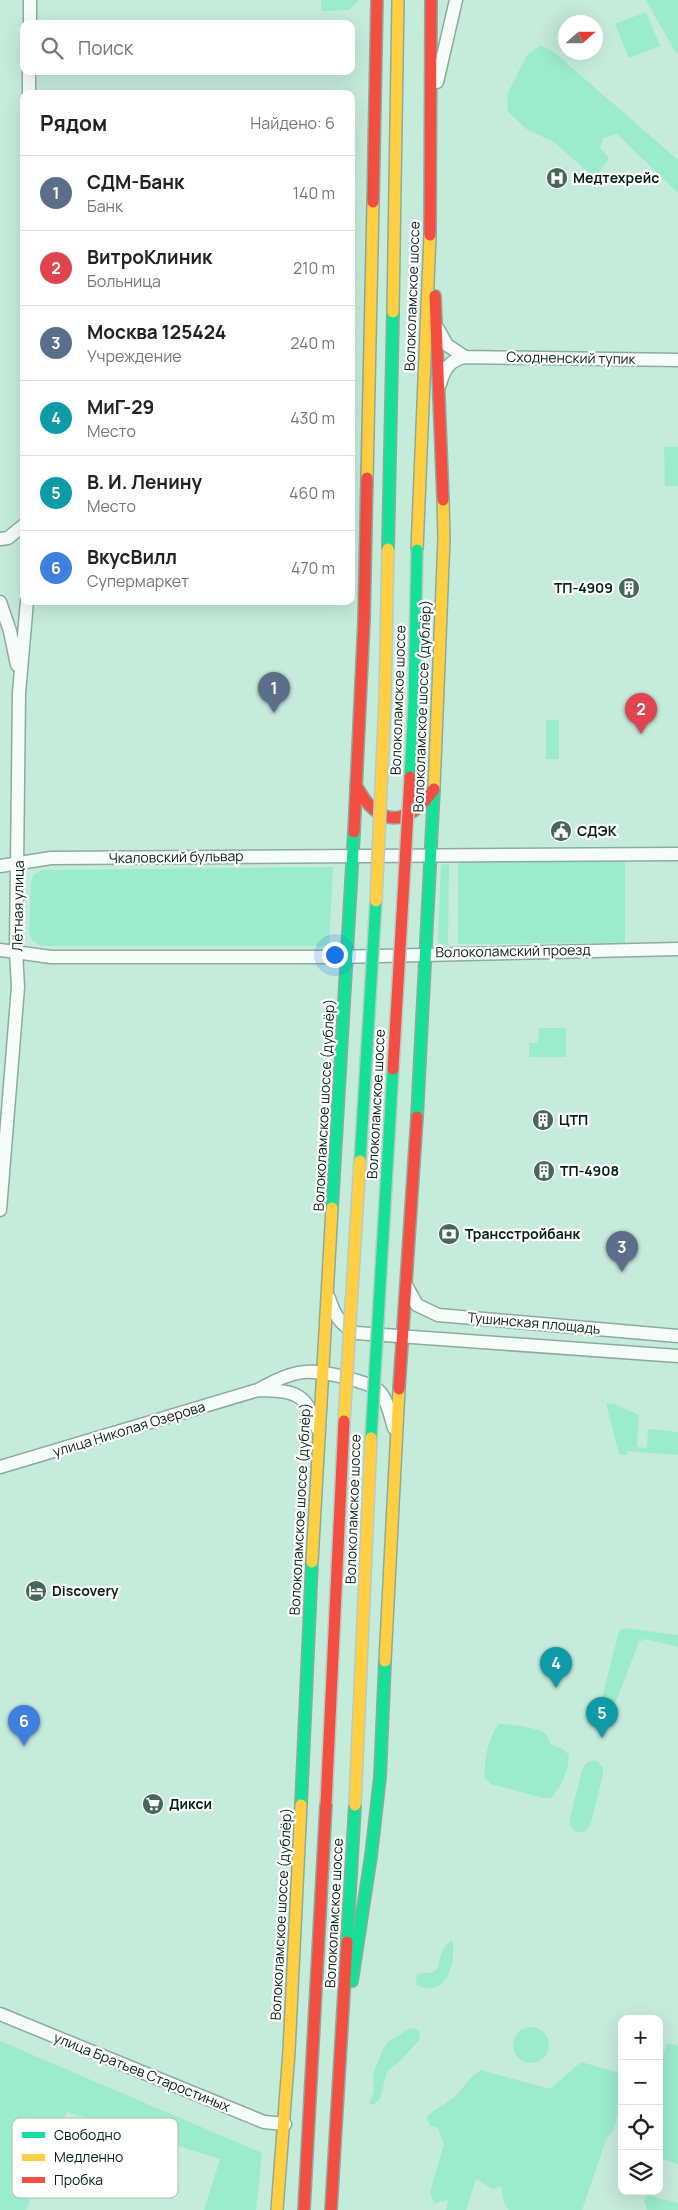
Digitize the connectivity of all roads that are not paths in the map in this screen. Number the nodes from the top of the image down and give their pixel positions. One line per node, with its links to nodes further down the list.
1 (30, 0): 6 (street)
2 (377, 0): 20 (main road, Волоколамское шоссе (дублёр))
3 (398, 0): 47 (main road, Волоколамское шоссе, bridge)
4 (432, 0): 9 (main road, Волоколамское шоссе)
5 (456, 0): 9 (street)
6 (30, 20)
7 (29, 75): 8 (street)
8 (29, 90)
9 (430, 111): 10 (main road, Волоколамское шоссе)
10 (430, 228): 11 (main road, Волоколамское шоссе (дублёр)); 44 (main road, Волоколамское шоссе, bridge)
11 (437, 325): 12 (street); 14 (main road, Волоколамское шоссе (дублёр))
12 (465, 357): 13 (street, Сходненский тупик); 14 (street)
13 (678, 360)
14 (439, 391): 21 (main road, Волоколамское шоссе (дублёр))
15 (20, 528): 16 (street)
16 (0, 539)
17 (0, 602): 19 (street)
18 (27, 605): 19 (street, Лётная улица)
19 (19, 693): 25 (street, Лётная улица)
20 (356, 785): 21 (main road); 23 (main road, Волоколамское шоссе (дублёр))
21 (434, 789): 24 (main road, Волоколамское шоссе (дублёр))
22 (678, 854): 24 (street)
23 (353, 855): 24 (street); 25 (street, Чкаловский бульвар); 31 (main road, Волоколамское шоссе (дублёр))
24 (431, 855): 30 (main road, Волоколамское шоссе (дублёр))
25 (18, 863): 26 (street, Чкаловский бульвар); 29 (street, Лётная улица)
26 (0, 866)
27 (678, 949): 30 (street, Волоколамский проезд)
28 (0, 950): 29 (street)
29 (16, 952): 31 (street); 32 (street, Лётная улица)
30 (426, 954): 31 (street, Волоколамский проезд); 33 (main road, Волоколамское шоссе (дублёр))
31 (348, 957): 34 (main road, Волоколамское шоссе (дублёр))
32 (0, 1210)
33 (407, 1284): 35 (street, Тушинская площадь); 36 (main road, Волоколамское шоссе (дублёр))
34 (328, 1293): 36 (street, Тушинская площадь); 38 (main road, Волоколамское шоссе (дублёр))
35 (678, 1336)
36 (403, 1337): 37 (street, Тушинская площадь); 40 (main road, Волоколамское шоссе (дублёр))
37 (678, 1356)
38 (323, 1372): 39 (street, улица Николая Озерова); 40 (street, улица Николая Озерова); 41 (main road, Волоколамское шоссе (дублёр))
39 (258, 1390): 41 (street, улица Николая Озерова); 42 (street, улица Николая Озерова)
40 (396, 1435): 44 (main road, Волоколамское шоссе (дублёр))
41 (319, 1436): 45 (main road, Волоколамское шоссе (дублёр))
42 (0, 1467)
43 (0, 2014): 45 (street, улица Братьев Старостиных)
44 (344, 2020): 48 (main road, Волоколамское шоссе)
45 (285, 2124): 46 (main road, Волоколамское шоссе (дублёр))
46 (277, 2210)
47 (302, 2210)
48 (331, 2210)

